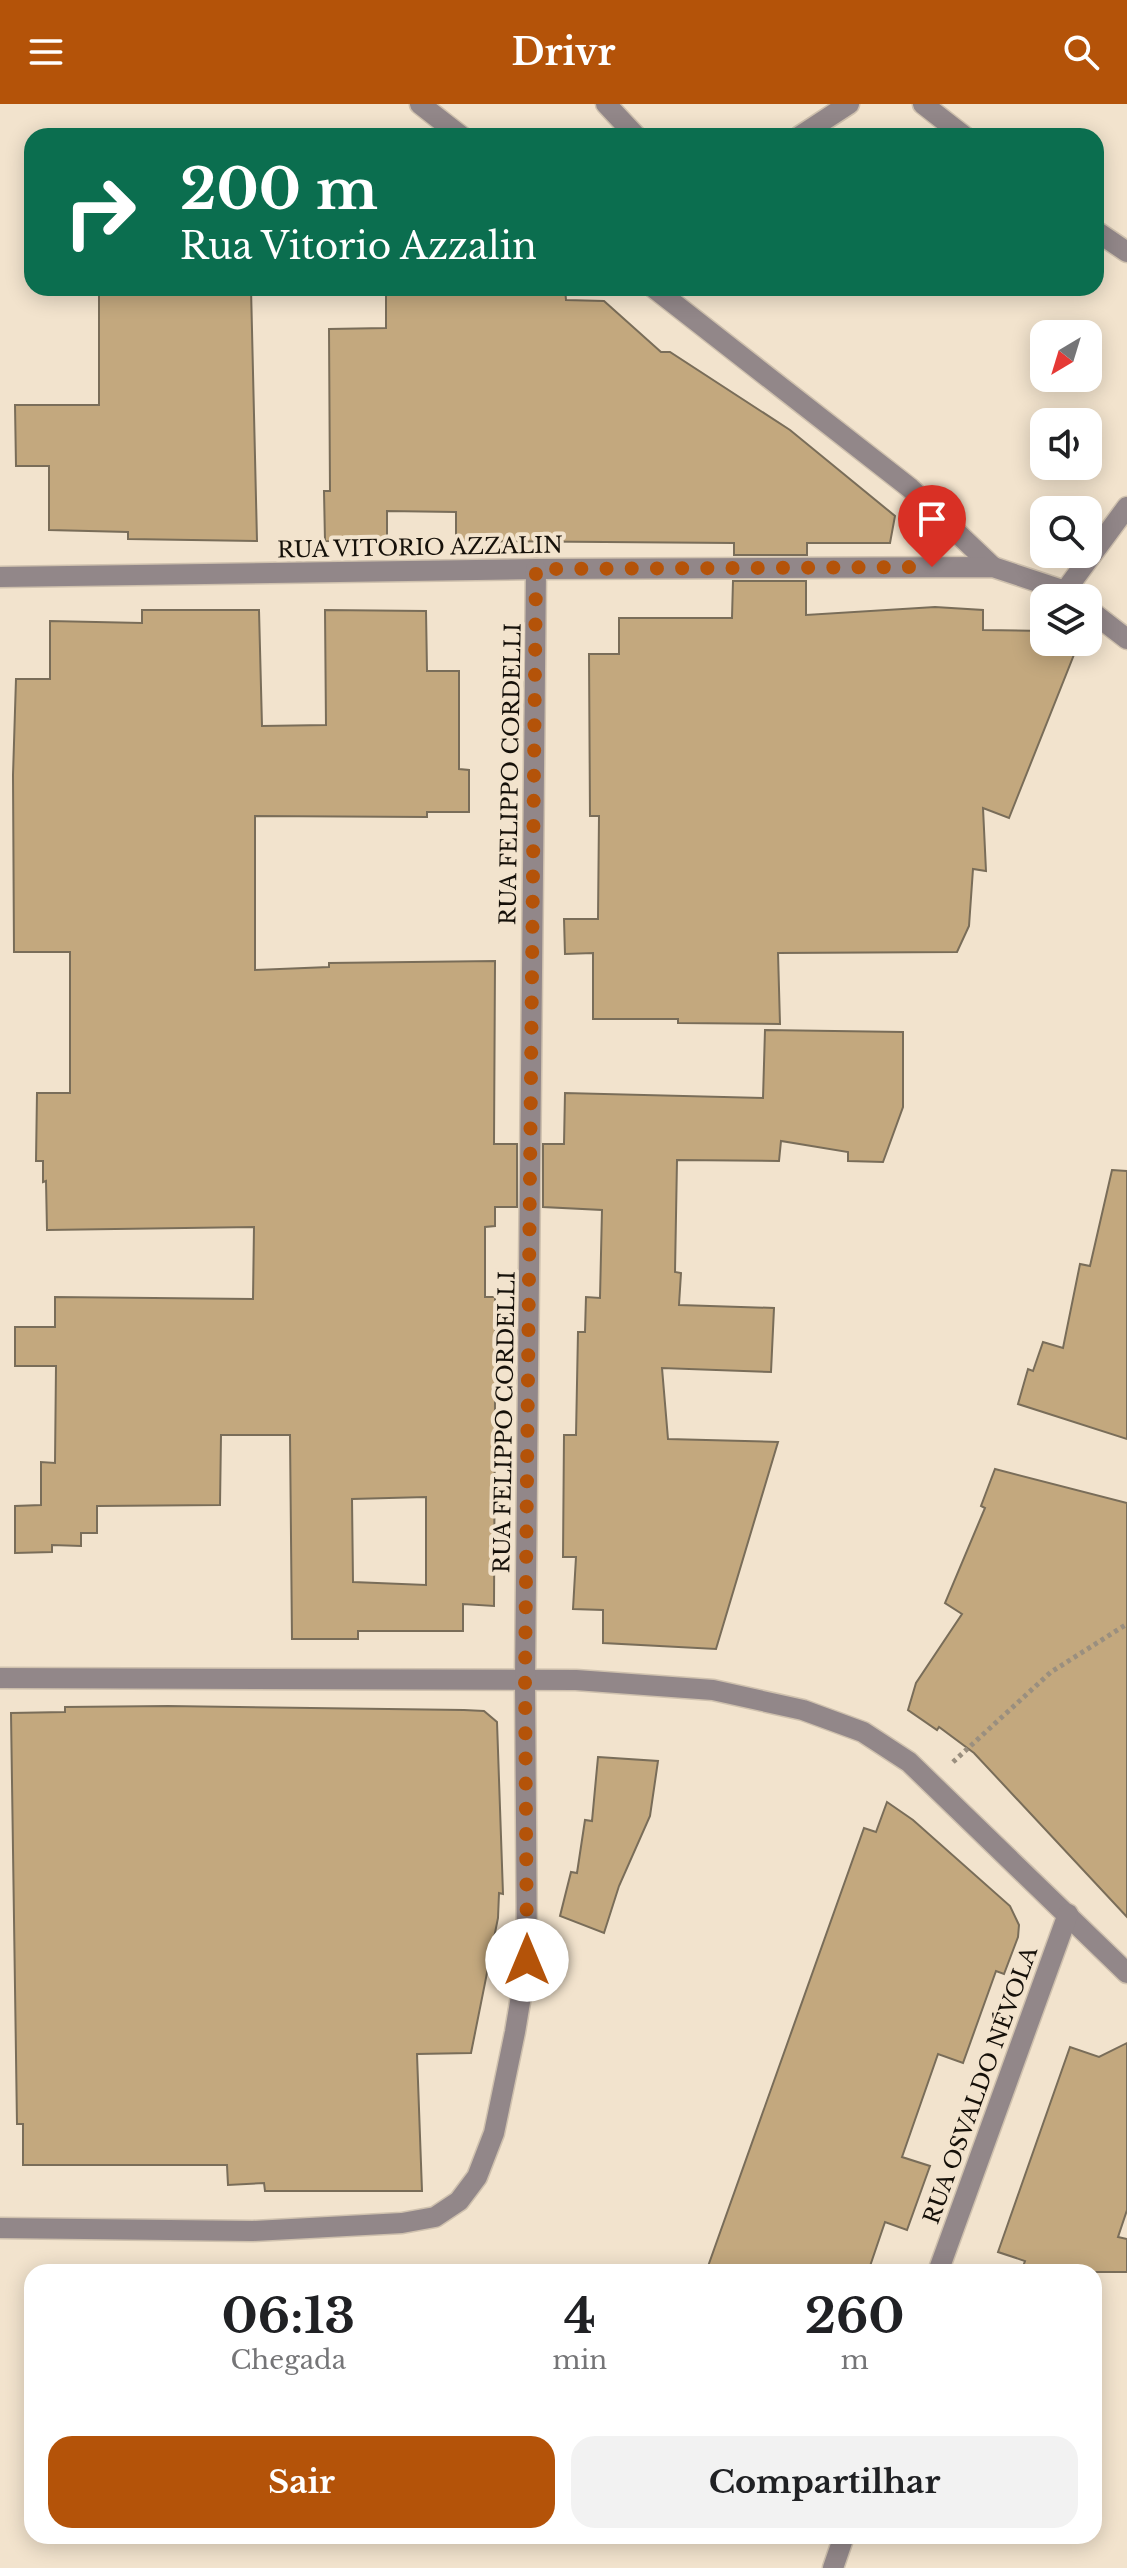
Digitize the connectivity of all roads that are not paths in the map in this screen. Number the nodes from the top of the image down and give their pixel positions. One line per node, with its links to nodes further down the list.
1 (420, 104): 5 (street)
2 (606, 104): 6 (street)
3 (849, 104): 7 (street)
4 (923, 104): 8 (street)
5 (451, 128)
6 (628, 128)
7 (812, 128)
8 (954, 128)
9 (1104, 236): 10 (street)
10 (1127, 252)
11 (664, 296): 13 (street)
12 (1127, 507): 17 (street)
13 (993, 567): 14 (street, RUA VITORIO AZZALIN); 16 (street, RUA VITORIO AZZALIN)
14 (536, 569): 15 (street, RUA VITORIO AZZALIN); 21 (street, RUA FELIPPO CORDELLI)
15 (0, 577)
16 (1040, 584)
17 (1077, 584)
18 (1102, 620): 19 (street)
19 (1127, 639)
20 (0, 1678): 21 (street)
21 (525, 1680): 22 (street); 24 (street, RUA FELIPPO CORDELLI)
22 (1068, 1914): 23 (street); 25 (street, RUA OSVALDO NÉVOLA)
23 (1127, 1973)
24 (0, 2228)
25 (941, 2264)
26 (841, 2544): 27 (street)
27 (833, 2568)

